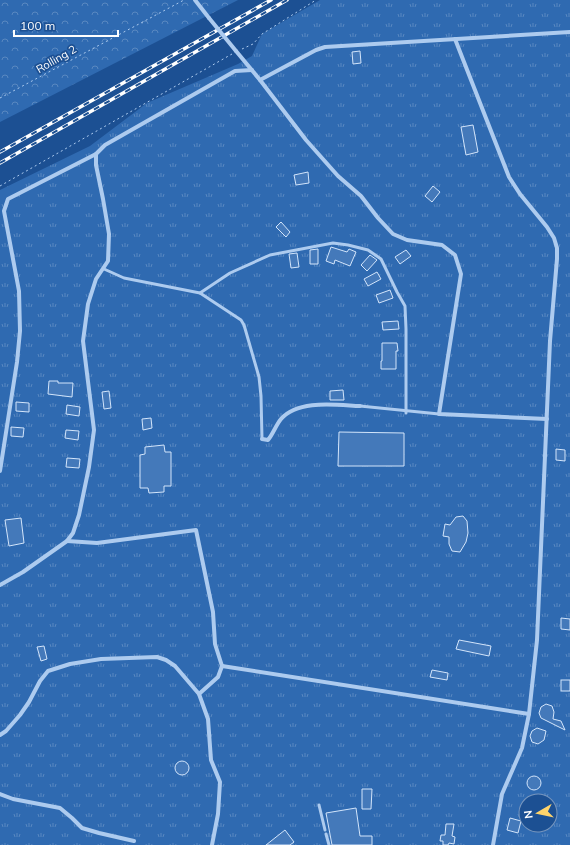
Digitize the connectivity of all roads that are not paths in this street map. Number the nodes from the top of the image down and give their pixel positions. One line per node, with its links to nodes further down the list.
1 (195, 0): 4 (street, bridge)
2 (570, 32): 3 (street)
3 (455, 39): 5 (street); 12 (street)
4 (252, 70): 5 (street); 6 (street)
5 (260, 80): 11 (street)
6 (96, 154): 7 (street); 14 (street)
7 (104, 269): 8 (lane); 15 (street)
8 (200, 293): 10 (lane); 13 (lane)
9 (360, 406): 10 (lane); 13 (street)
10 (406, 412): 11 (lane)
11 (439, 414): 12 (street)
12 (547, 419): 19 (street)
13 (262, 439)
14 (0, 471)
15 (67, 542): 16 (street); 17 (street)
16 (0, 585)
17 (222, 666): 18 (street); 19 (street)
18 (199, 694): 20 (street); 26 (street)
19 (529, 714): 28 (street)
20 (0, 735)
21 (0, 794): 25 (street)
22 (319, 805): 23 (lane)
23 (325, 830)
24 (326, 834): 27 (lane)
25 (134, 841)
26 (212, 845)
27 (329, 845)
28 (493, 845)

